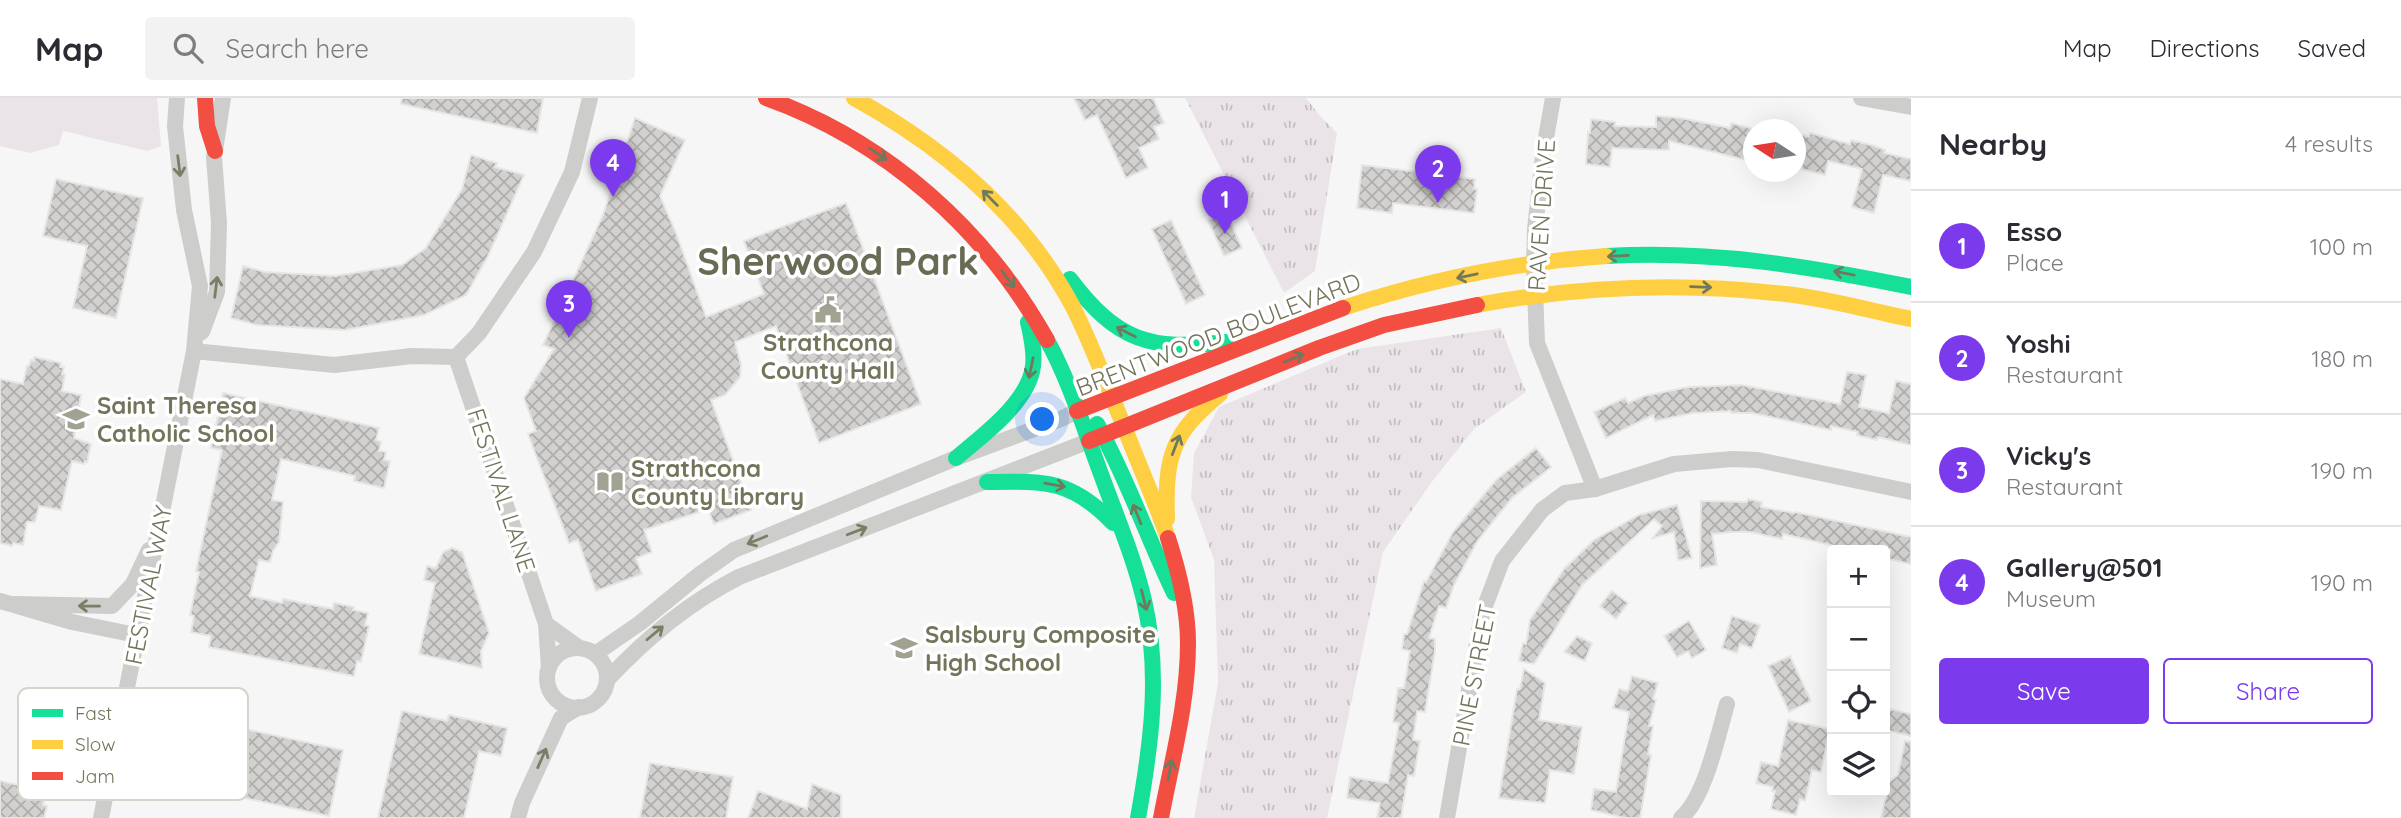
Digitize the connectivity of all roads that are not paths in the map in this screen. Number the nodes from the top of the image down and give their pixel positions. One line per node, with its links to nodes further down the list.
1 (177, 98): 19 (street, FESTIVAL WAY, one-way to 19)
2 (205, 98): 11 (main road)
3 (223, 98): 11 (street, FESTIVAL WAY)
4 (590, 98): 20 (street)
5 (766, 98): 16 (main road, one-way to 16)
6 (853, 98): 12 (main road, one-way to 6)
7 (1553, 98): 13 (street, RAVEN DRIVE)
8 (1861, 98): 9 (street)
9 (1887, 100): 10 (street)
10 (1911, 107)
11 (215, 151): 19 (street, FESTIVAL WAY, one-way to 11)
12 (1036, 248): 18 (main road, one-way to 12); 22 (main road)
13 (1534, 263): 14 (main road, BRENTWOOD BOULEVARD, one-way to 13); 15 (street, RAVEN DRIVE); 18 (main road, BRENTWOOD BOULEVARD, one-way to 18)
14 (1911, 287)
15 (1535, 294): 17 (main road, BRENTWOOD BOULEVARD, one-way to 17); 21 (main road, BRENTWOOD BOULEVARD, one-way to 15); 29 (street, RAVEN DRIVE)
16 (1023, 301): 23 (main road); 27 (main road, one-way to 27)
17 (1911, 318)
18 (1264, 337): 22 (main road, BRENTWOOD BOULEVARD)
19 (194, 351): 20 (street); 31 (street, FESTIVAL WAY)
20 (456, 357): 36 (street, FESTIVAL LANE)
21 (1231, 383): 24 (main road, BRENTWOOD BOULEVARD); 33 (main road, one-way to 21)
22 (1113, 396): 23 (main road, BRENTWOOD BOULEVARD); 24 (main road)
23 (1077, 411): 25 (main road); 26 (main road); 27 (street, BRENTWOOD BOULEVARD)
24 (1124, 428): 25 (main road, BRENTWOOD BOULEVARD); 33 (main road)
25 (1105, 435): 26 (main road, BRENTWOOD BOULEVARD); 35 (main road, one-way to 25)
26 (1089, 442): 28 (street, BRENTWOOD BOULEVARD); 32 (main road)
27 (956, 458): 39 (street, BRENTWOOD BOULEVARD, one-way to 39)
28 (987, 482): 32 (main road, one-way to 32); 41 (street, BRENTWOOD BOULEVARD, one-way to 28)
29 (1595, 489): 30 (street, PINE STREET); 50 (street, PINE STREET)
30 (1911, 492)
31 (160, 526): 34 (street, one-way to 34); 37 (street, FESTIVAL WAY)
32 (1123, 535): 48 (main road, one-way to 48)
33 (1168, 536): 35 (main road)
34 (8, 603): 37 (street)
35 (1187, 620): 49 (main road, one-way to 35)
36 (547, 624): 38 (street); 40 (street, FESTIVAL LANE)
37 (136, 635): 42 (street, FESTIVAL WAY)
38 (578, 647): 39 (street); 40 (street)
39 (596, 654): 41 (street)
40 (549, 668): 44 (street)
41 (607, 681): 44 (street)
42 (127, 688)
43 (1727, 704): 51 (street)
44 (579, 708): 47 (street, one-way to 44)
45 (105, 800): 46 (street, FESTIVAL WAY)
46 (101, 818)
47 (518, 818)
48 (1138, 818)
49 (1161, 818)
50 (1447, 818)
51 (1681, 818)

